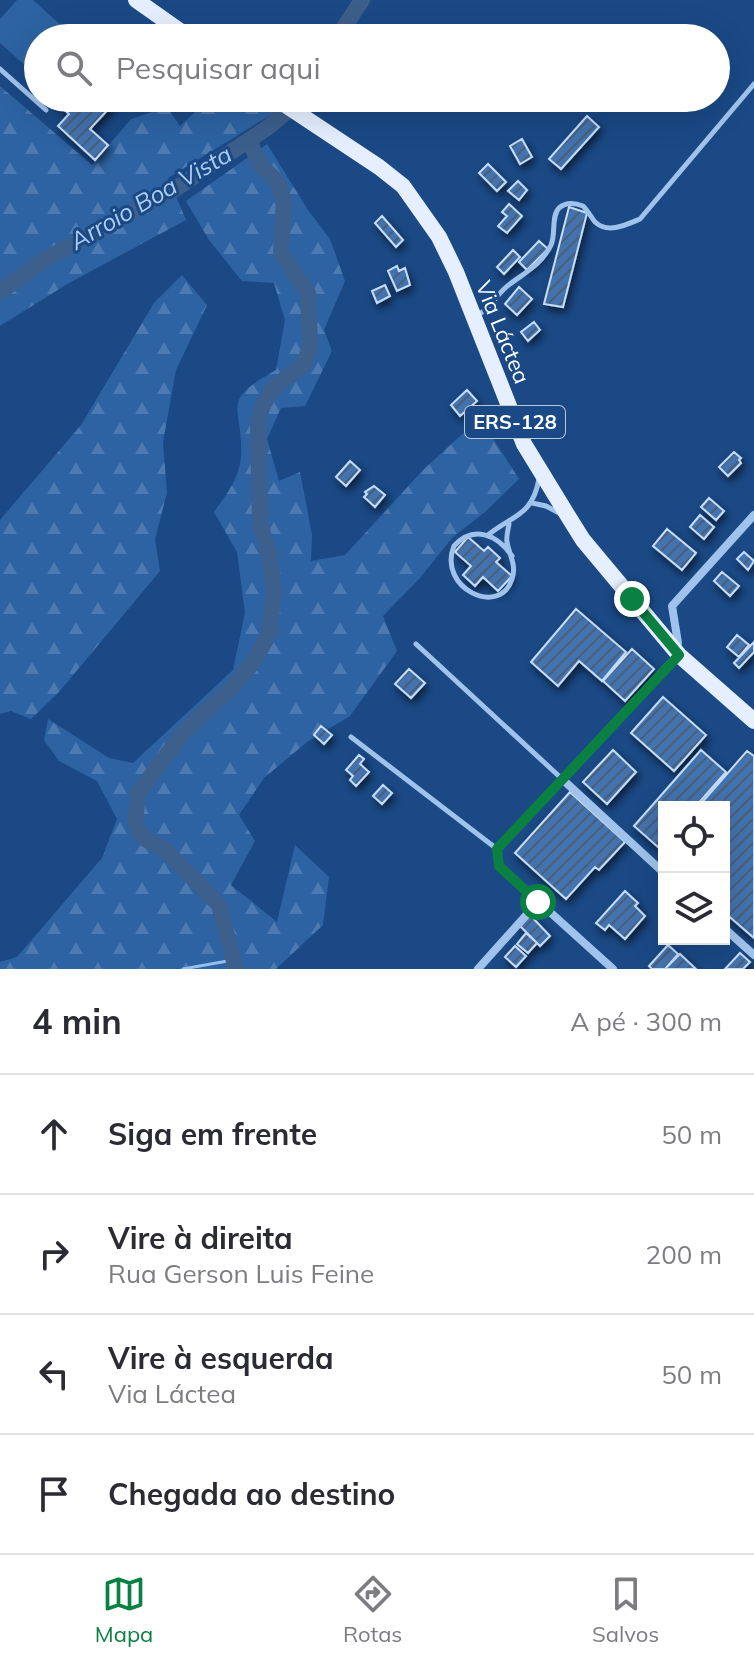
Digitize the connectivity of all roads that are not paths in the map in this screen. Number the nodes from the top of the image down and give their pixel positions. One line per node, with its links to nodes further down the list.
1 (136, 0): 2 (main road)
2 (170, 24)
3 (0, 69): 5 (lane)
4 (754, 84): 7 (lane)
5 (24, 90)
6 (294, 112): 7 (main road, Via Láctea / ERS-128)
7 (474, 318): 8 (main road, Via Láctea / ERS-128)
8 (540, 471): 9 (lane); 11 (main road, Via Láctea / ERS-128)
9 (531, 502): 11 (lane); 12 (lane)
10 (754, 515): 16 (street)
11 (568, 516): 16 (main road, Via Láctea / ERS-128)
12 (509, 524): 13 (lane); 14 (lane)
13 (488, 535): 14 (lane); 14 (lane)
14 (512, 556)
15 (416, 644): 19 (lane)
16 (677, 652): 17 (main road, Via Láctea / ERS-128); 19 (street)
17 (748, 714)
18 (351, 737): 20 (lane)
19 (561, 778): 20 (street); 21 (street)
20 (497, 849): 22 (street)
21 (658, 867)
22 (538, 902): 25 (street); 26 (street)
23 (730, 933): 24 (street)
24 (754, 955)
25 (478, 969)
26 (613, 969)

